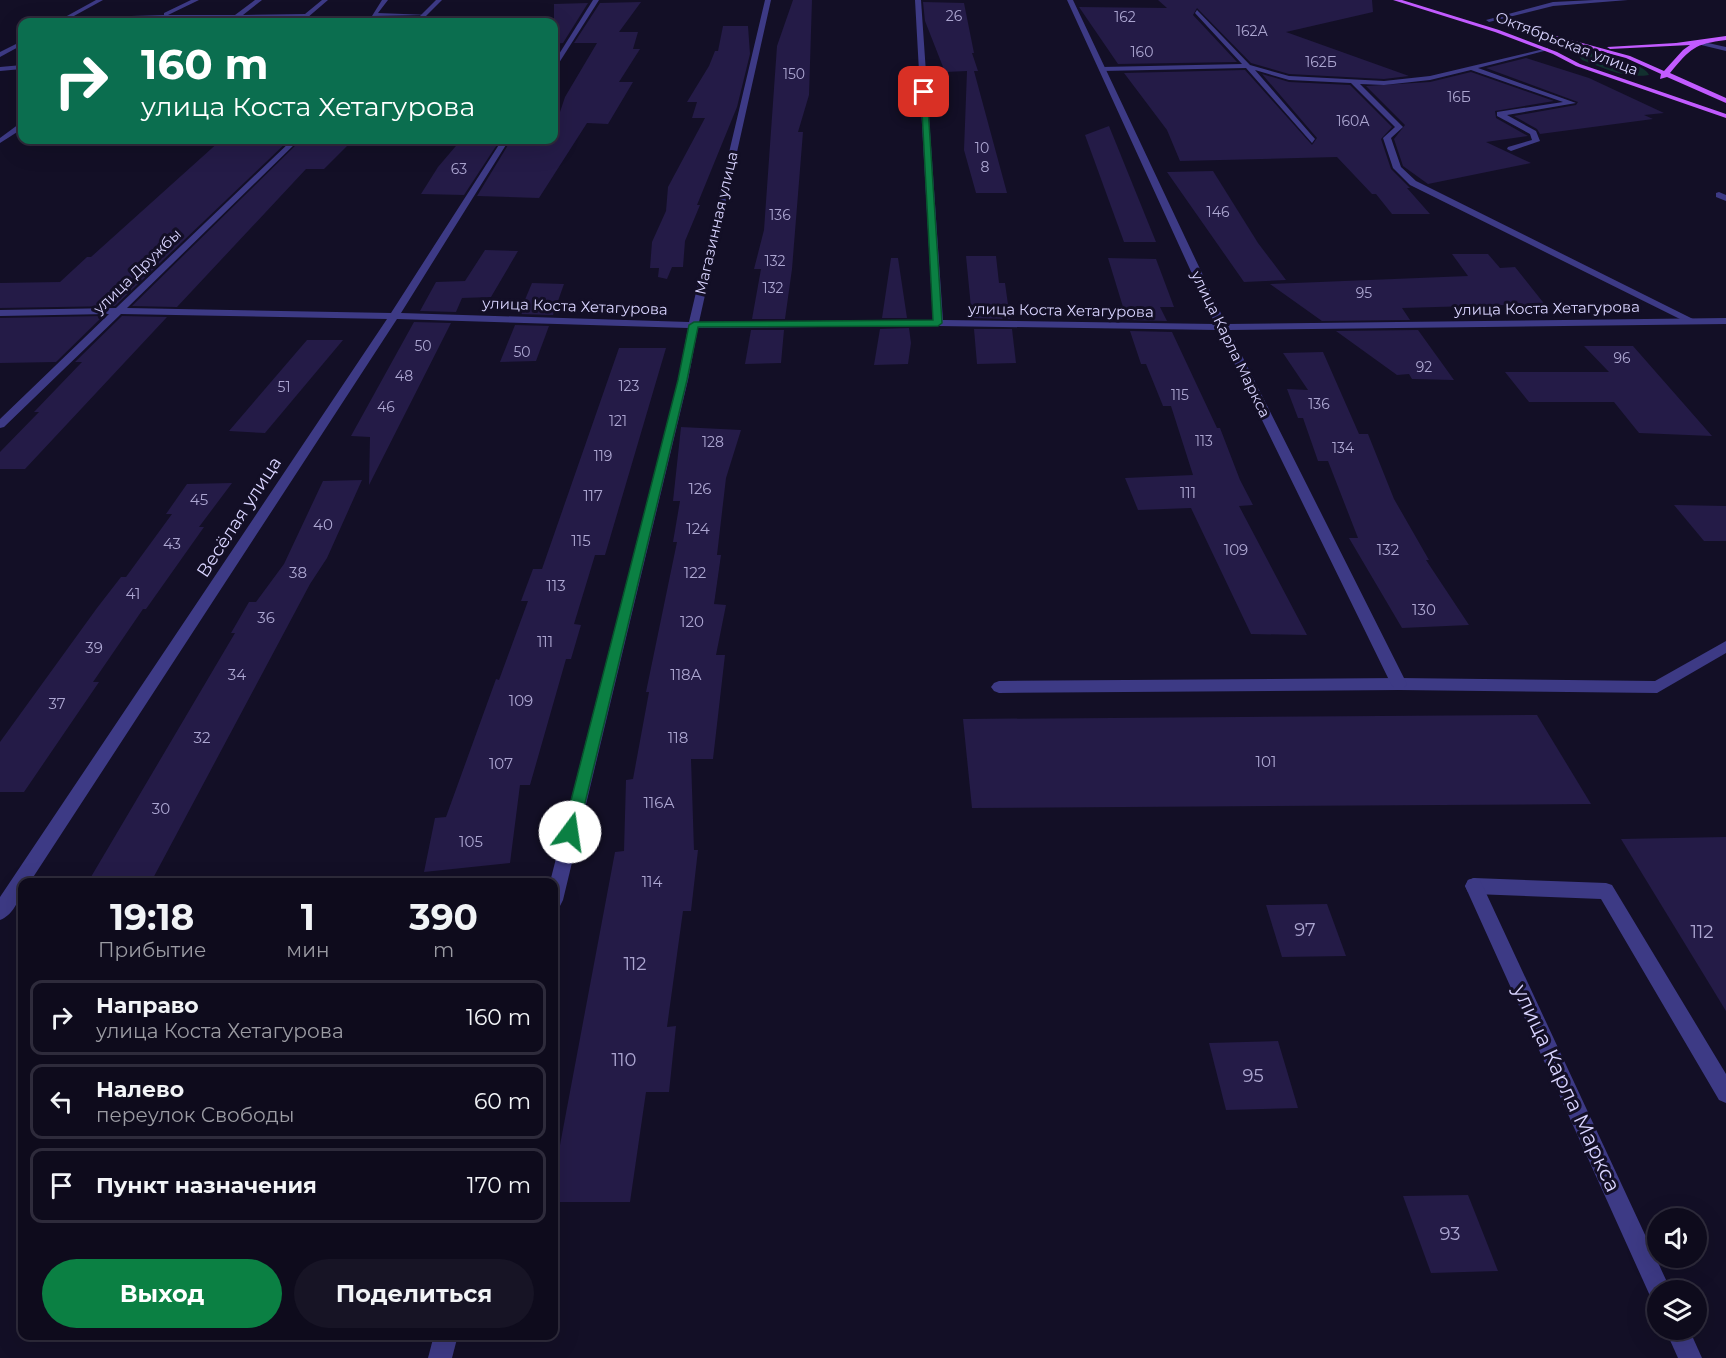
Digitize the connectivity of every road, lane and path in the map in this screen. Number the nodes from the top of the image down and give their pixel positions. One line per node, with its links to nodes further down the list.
1 (100, 0): 20 (street)
2 (196, 0): 19 (street)
3 (259, 0): 18 (street)
4 (325, 0): 18 (street)
5 (385, 0): 17 (street)
6 (439, 0): 17 (street)
7 (596, 0): 31 (street)
8 (768, 0): 54 (street, Магазинная улица)
9 (918, 0): 53 (street)
10 (1070, 0): 36 (street, улица Карла Маркса)
11 (1396, 0): 27 (main road, Октябрьская улица)
12 (1420, 0): 22 (main road, Октябрьская улица)
13 (1540, 0): 15 (street)
14 (1625, 0): 15 (street)
15 (1565, 4): 22 (street)
16 (1197, 12): 32 (street)
17 (426, 15): 21 (street)
18 (237, 16): 19 (street)
19 (160, 17): 20 (street)
20 (69, 18)
21 (422, 18)
22 (1489, 20): 26 (main road, Октябрьская улица)
23 (1726, 38): 24 (main road)
24 (1699, 43): 26 (main road); 28 (street); 37 (main road)
25 (18, 45): 30 (street)
26 (1590, 47): 29 (main road); 37 (main road, Октябрьская улица)
27 (1546, 49): 29 (main road, Октябрьская улица); 34 (street)
28 (1726, 49)
29 (1556, 53): 38 (main road, Октябрьская улица)
30 (0, 55)
31 (558, 60)
32 (1247, 66): 36 (street); 39 (street); 44 (street)
33 (18, 67): 35 (street)
34 (1472, 68): 39 (street); 47 (street)
35 (0, 69)
36 (1102, 69): 55 (street, улица Карла Маркса)
37 (1663, 73): 38 (main road); 40 (main road, Октябрьская улица)
38 (1624, 80): 41 (main road, Октябрьская улица)
39 (1354, 82): 51 (street)
40 (1726, 101)
41 (1726, 116)
42 (18, 129): 43 (street)
43 (0, 141)
44 (1312, 141)
45 (292, 144): 48 (street, улица Дружбы)
46 (503, 144): 50 (street, Весёлая улица)
47 (1511, 149)
48 (117, 311): 49 (street, улица Коста Хетагурова); 50 (street, улица Коста Хетагурова); 56 (street, улица Дружбы)
49 (0, 313)
50 (394, 316): 54 (street, улица Коста Хетагурова); 60 (street, Весёлая улица)
51 (1692, 321): 52 (street, улица Коста Хетагурова); 55 (street, улица Коста Хетагурова)
52 (1726, 321)
53 (938, 323): 54 (street, улица Коста Хетагурова); 55 (street, улица Коста Хетагурова)
54 (694, 325): 61 (street, Магазинная улица)
55 (1222, 327): 58 (street, улица Карла Маркса)
56 (0, 424)
57 (1726, 646): 58 (street)
58 (1399, 684): 59 (street)
59 (999, 687)
60 (22, 878)
61 (558, 884)
62 (18, 885): 63 (street, Весёлая улица)
63 (0, 912)
64 (1726, 1093): 65 (street, улица Карла Маркса)
65 (1654, 1280)
66 (445, 1340): 68 (street)
67 (1682, 1340): 69 (street)
68 (440, 1358)
69 (1690, 1358)

